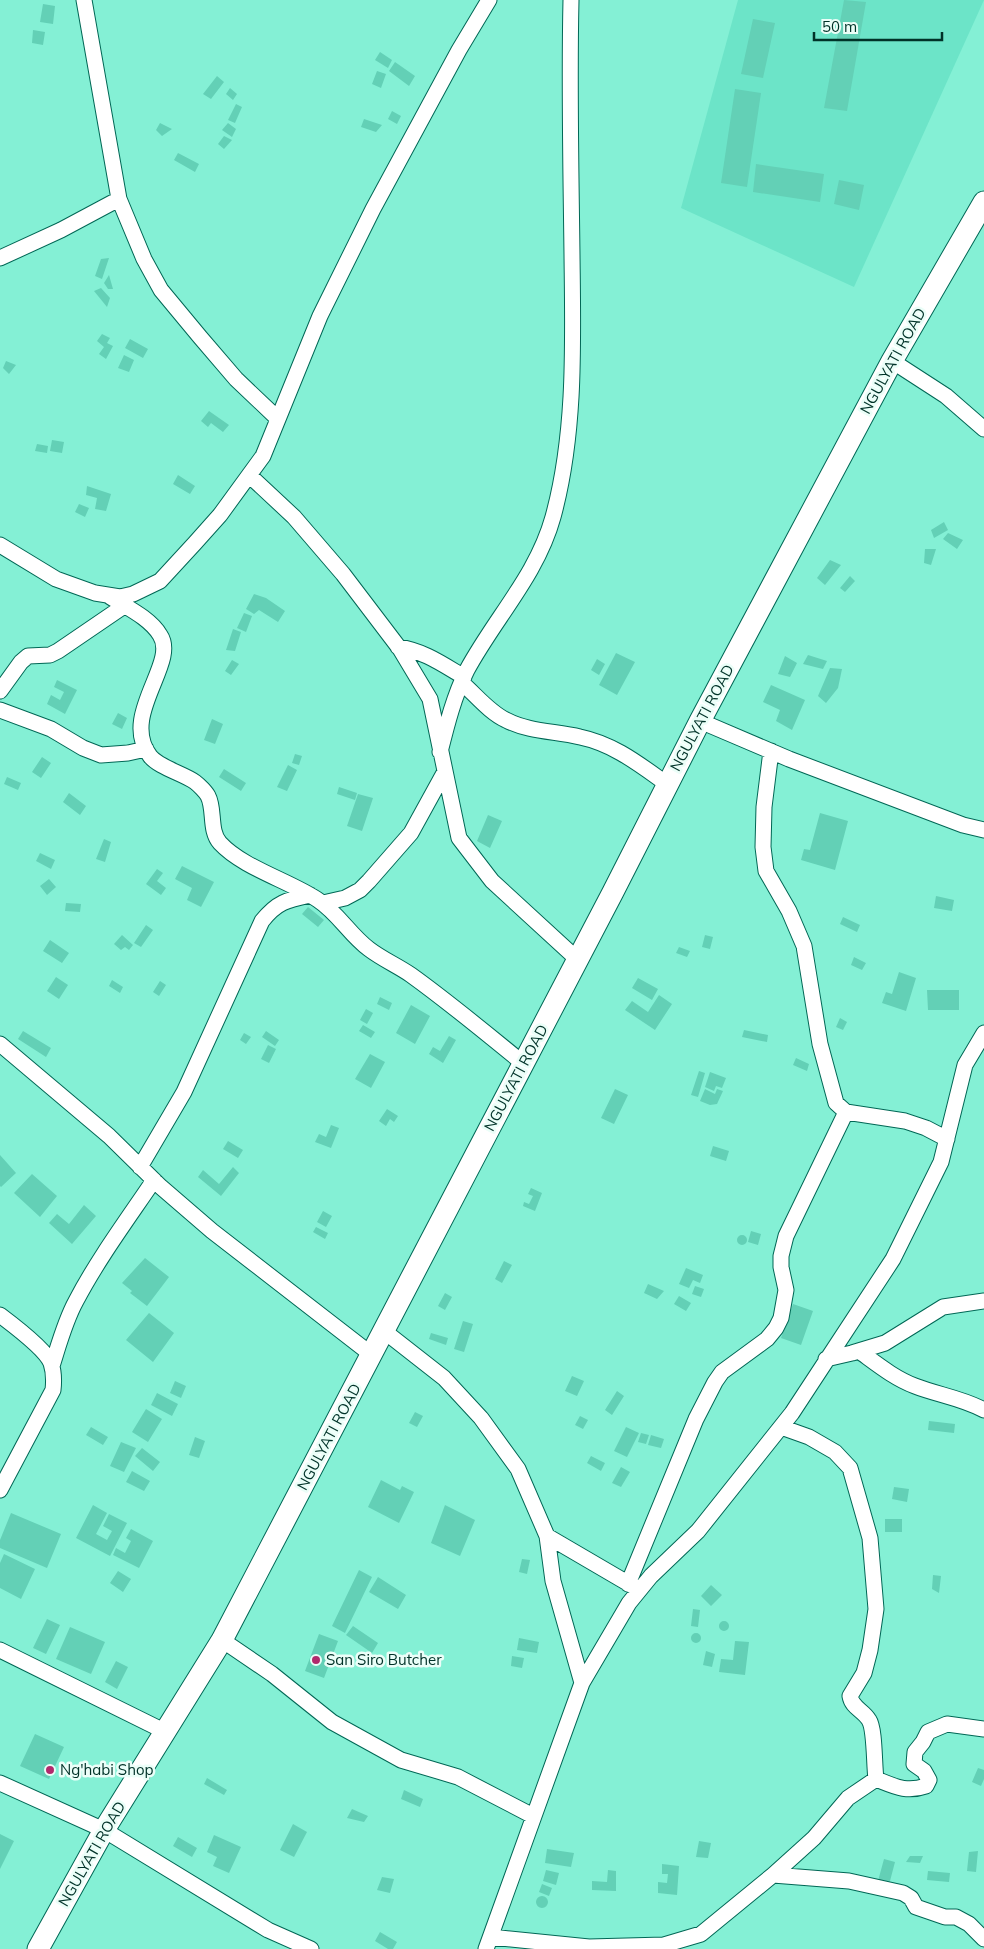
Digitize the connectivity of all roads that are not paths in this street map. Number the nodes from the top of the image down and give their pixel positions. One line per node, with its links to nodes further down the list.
1 (84, 0): 4 (street)
2 (489, 0): 8 (street)
3 (571, 0): 15 (street)
4 (119, 199): 6 (street); 8 (street)
5 (984, 202): 7 (main road, NGULYATI ROAD)
6 (0, 258)
7 (892, 361): 9 (street); 18 (main road, NGULYATI ROAD)
8 (277, 418): 10 (street)
9 (984, 429)
10 (248, 475): 12 (street); 14 (street)
11 (0, 545): 12 (street)
12 (109, 595): 13 (street)
13 (124, 606): 16 (street); 19 (street)
14 (398, 647): 15 (street); 21 (street)
15 (463, 680): 21 (street); 23 (street)
16 (0, 691)
17 (0, 710): 19 (street)
18 (700, 721): 20 (street); 23 (main road, NGULYATI ROAD)
19 (146, 749): 25 (street)
20 (771, 751): 24 (street); 30 (street)
21 (440, 752): 22 (street)
22 (444, 772): 25 (street); 26 (street)
23 (667, 784): 26 (main road, NGULYATI ROAD)
24 (984, 830)
25 (317, 899): 29 (street); 32 (street)
26 (578, 960): 29 (main road, NGULYATI ROAD)
27 (984, 1033): 31 (street)
28 (0, 1044): 32 (street)
29 (524, 1064): 36 (main road, NGULYATI ROAD)
30 (846, 1112): 31 (street); 45 (street)
31 (947, 1139): 39 (street)
32 (140, 1167): 33 (street)
33 (154, 1180): 38 (street); 40 (street)
34 (984, 1301): 37 (street)
35 (0, 1315): 40 (street)
36 (384, 1331): 38 (main road, NGULYATI ROAD); 44 (street)
37 (860, 1351): 39 (street); 41 (street)
38 (372, 1355): 46 (main road, NGULYATI ROAD)
39 (826, 1359): 42 (street)
40 (52, 1366): 43 (street)
41 (984, 1410)
42 (781, 1427): 45 (street); 51 (street)
43 (0, 1490)
44 (547, 1536): 45 (street); 48 (street)
45 (634, 1587): 48 (street)
46 (222, 1640): 50 (main road, NGULYATI ROAD); 53 (street)
47 (0, 1650): 50 (street)
48 (582, 1683): 53 (street)
49 (984, 1729): 51 (street)
50 (166, 1732): 54 (main road, NGULYATI ROAD)
51 (876, 1779): 55 (street)
52 (0, 1783): 54 (street)
53 (533, 1816): 57 (street)
54 (104, 1830): 58 (main road, NGULYATI ROAD); 59 (street)
55 (773, 1875): 56 (street); 57 (street)
56 (984, 1939)
57 (488, 1943)
58 (38, 1949)
59 (311, 1949)

